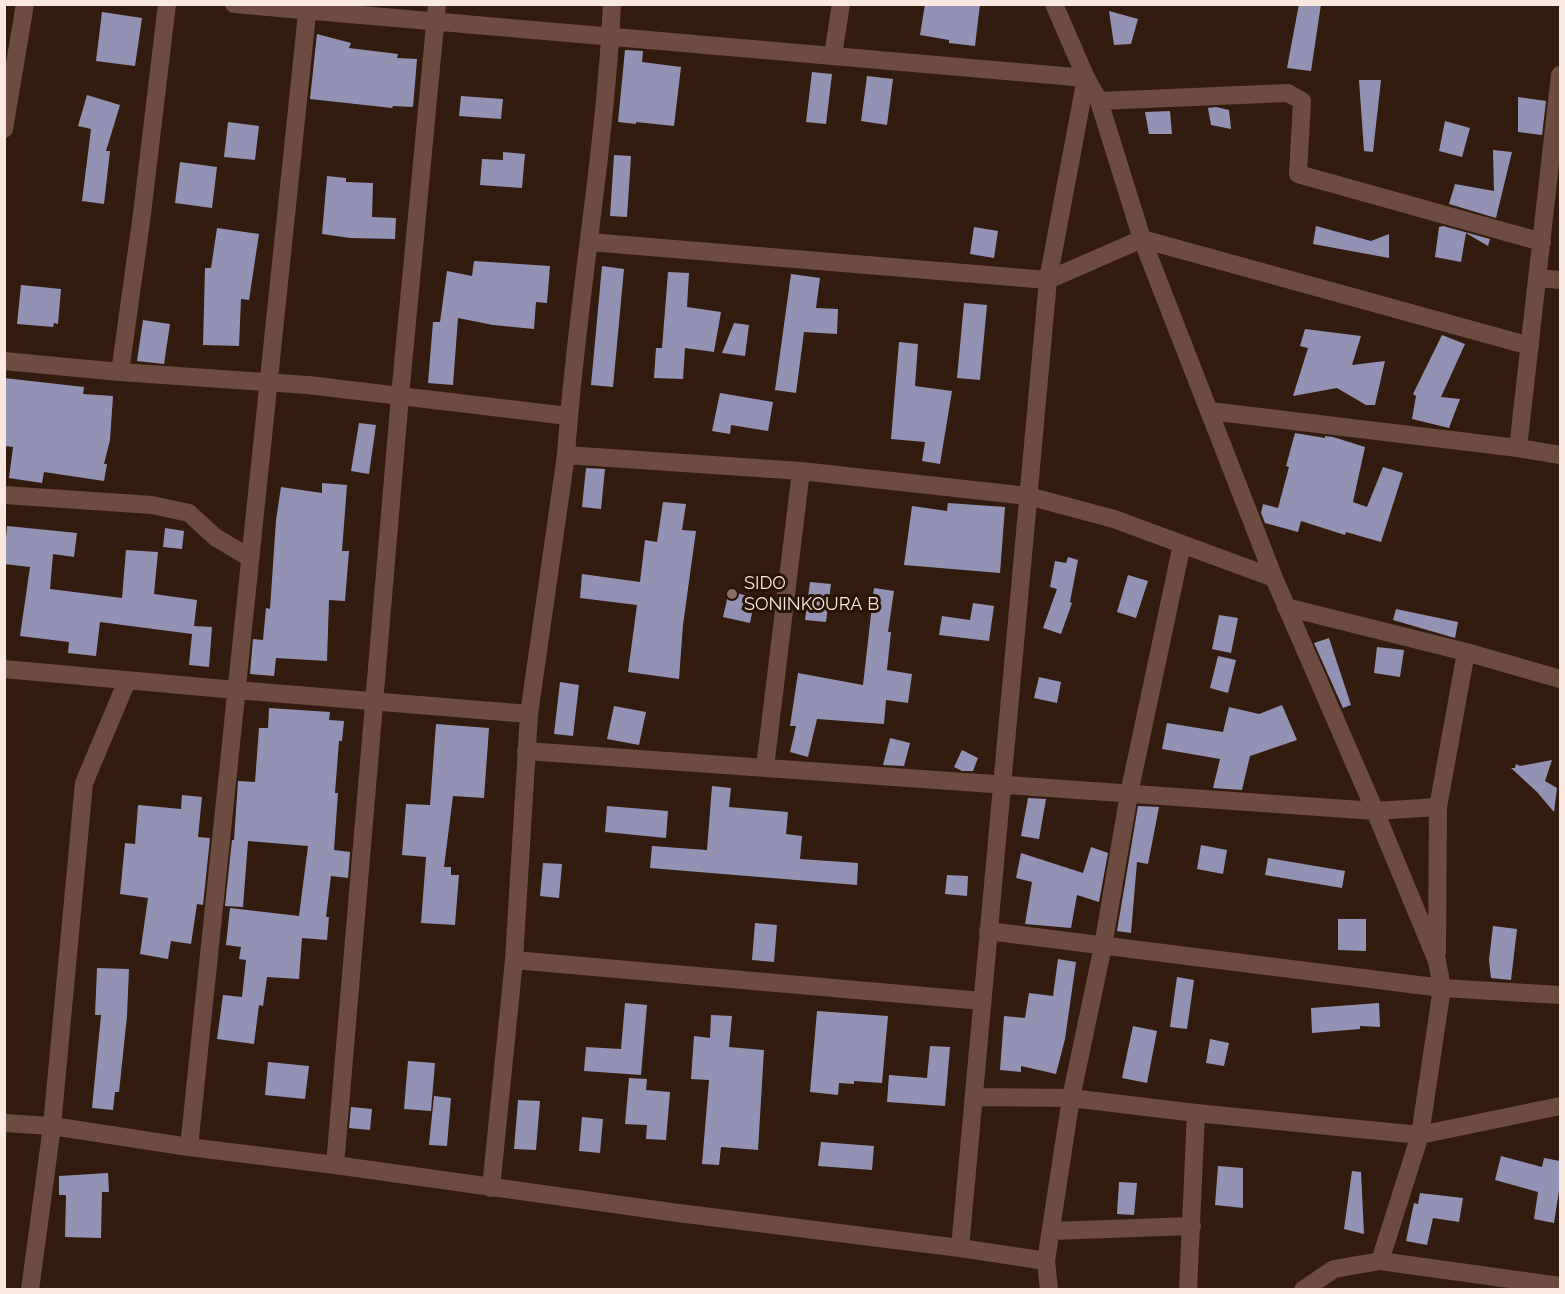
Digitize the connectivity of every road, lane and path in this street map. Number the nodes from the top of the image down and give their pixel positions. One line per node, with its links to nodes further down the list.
1 (25, 4): 14 (street)
2 (167, 4): 23 (street)
3 (234, 4): 7 (street)
4 (612, 4): 9 (street)
5 (841, 4): 10 (street)
6 (1054, 4): 12 (street)
7 (307, 8): 8 (street); 24 (street)
8 (436, 13): 9 (street); 25 (street)
9 (610, 36): 10 (street); 16 (street)
10 (833, 55): 12 (street)
11 (1560, 75): 17 (street)
12 (1086, 78): 13 (street); 19 (street)
13 (1099, 100): 15 (street); 17 (street)
14 (4, 129)
15 (1142, 239): 19 (street); 21 (street); 26 (street)
16 (590, 242): 19 (street); 27 (street)
17 (1542, 242): 18 (street)
18 (1538, 278): 20 (street); 21 (street)
19 (1048, 280): 33 (street)
20 (1560, 280)
21 (1530, 346): 28 (street)
22 (4, 361): 23 (street)
23 (120, 372): 24 (street)
24 (269, 383): 25 (street); 35 (street)
25 (400, 396): 27 (street); 43 (street)
26 (1210, 411): 28 (street); 36 (street)
27 (568, 416): 29 (street)
28 (1518, 448): 30 (street)
29 (566, 455): 31 (street); 44 (street)
30 (1560, 455)
31 (801, 471): 33 (street); 46 (street)
32 (4, 495): 35 (street)
33 (1028, 496): 34 (street); 47 (street)
34 (1182, 544): 36 (street); 48 (street)
35 (250, 558): 42 (street)
36 (1274, 578): 37 (street)
37 (1286, 607): 38 (street); 50 (street)
38 (1466, 652): 40 (street); 49 (street)
39 (4, 669): 41 (street)
40 (1560, 679)
41 (127, 681): 42 (street); 63 (street)
42 (236, 690): 43 (street); 65 (street)
43 (374, 700): 44 (street); 66 (street)
44 (529, 714): 45 (street)
45 (526, 751): 46 (street); 53 (street)
46 (765, 767): 47 (street)
47 (1002, 785): 48 (street); 51 (street)
48 (1129, 794): 50 (street); 52 (street)
49 (1438, 807): 50 (street); 54 (street)
50 (1375, 811): 54 (street)
51 (988, 931): 52 (street); 57 (street)
52 (1102, 946): 55 (street); 59 (street)
53 (514, 960): 57 (street); 67 (street)
54 (1437, 961): 55 (street)
55 (1442, 988): 56 (street); 64 (street)
56 (1560, 995)
57 (982, 1001): 58 (street)
58 (974, 1097): 59 (street); 70 (street)
59 (1071, 1098): 61 (street); 69 (street)
60 (1560, 1107): 64 (street)
61 (1196, 1113): 64 (street); 68 (street)
62 (4, 1123): 63 (street)
63 (52, 1126): 65 (street); 74 (street)
64 (1420, 1135): 72 (street)
65 (189, 1147): 66 (street)
66 (335, 1165): 67 (street)
67 (491, 1188): 70 (street)
68 (1192, 1226): 69 (street); 76 (street)
69 (1051, 1231): 71 (street)
70 (960, 1248): 71 (street)
71 (1046, 1261): 75 (street)
72 (1380, 1261): 73 (street); 77 (street)
73 (1560, 1286)
74 (30, 1290)
75 (1048, 1290)
76 (1188, 1290)
77 (1303, 1290)

